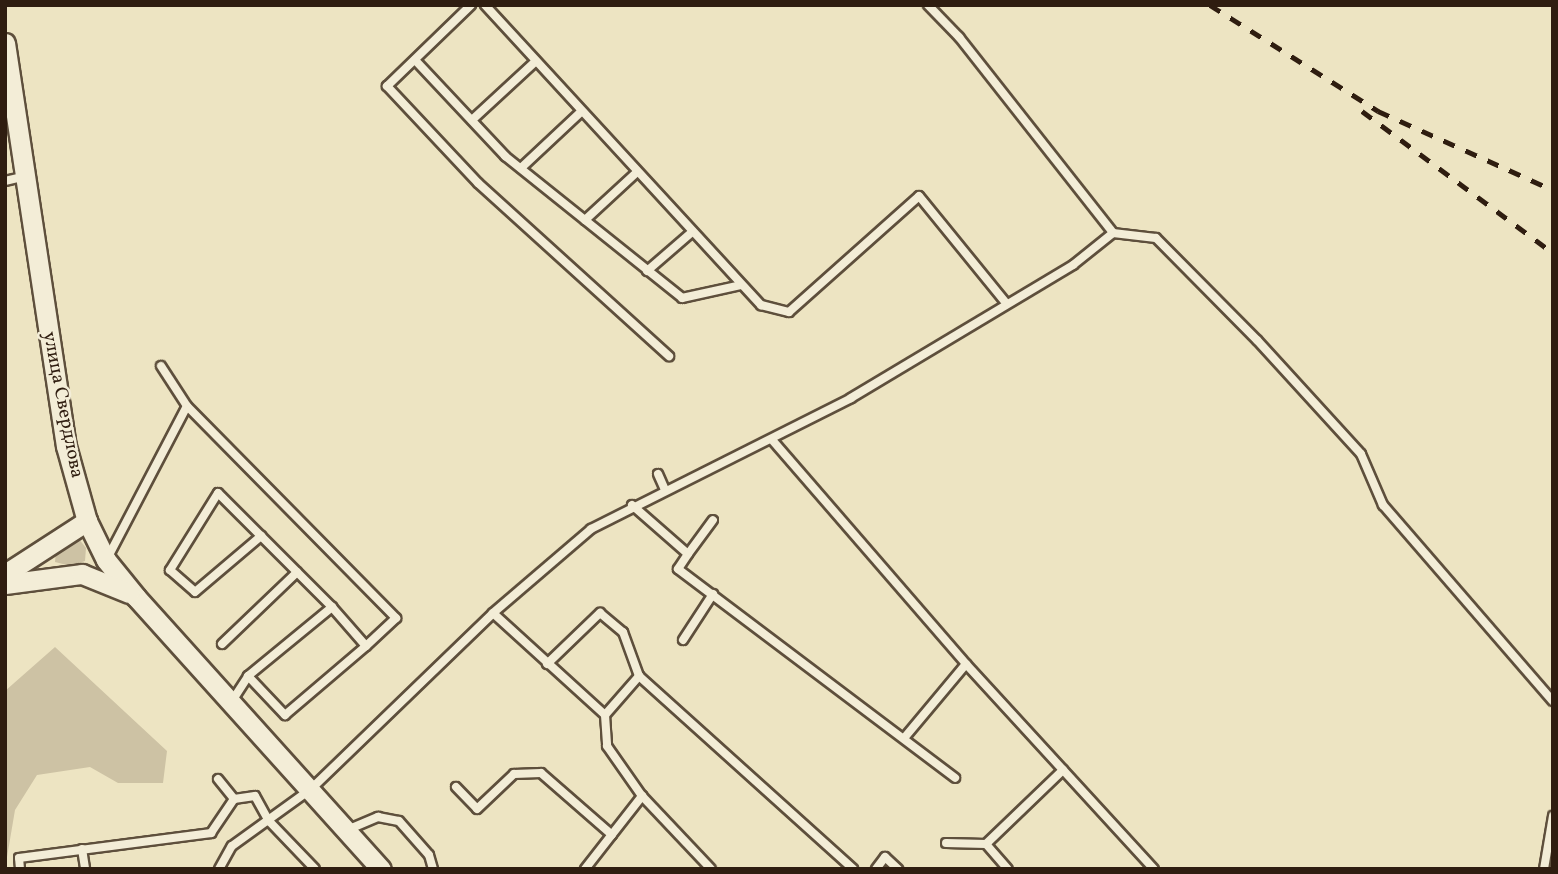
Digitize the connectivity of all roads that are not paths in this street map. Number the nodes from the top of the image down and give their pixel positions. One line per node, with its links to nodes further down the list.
1 (471, 5): 5 (lane)
2 (485, 5): 6 (lane)
3 (928, 5): 14 (lane)
4 (5, 43): 11 (street, улица Свердлова)
5 (415, 60): 8 (lane); 18 (lane)
6 (536, 61): 7 (lane); 8 (lane)
7 (582, 111): 9 (lane); 10 (lane)
8 (472, 121): 9 (lane)
9 (521, 168): 12 (lane)
10 (637, 172): 12 (lane); 13 (lane)
11 (14, 179): 26 (street, улица Свердлова)
12 (585, 220): 15 (lane)
13 (692, 232): 15 (lane); 16 (lane)
14 (1113, 233): 17 (lane); 45 (lane)
15 (648, 271): 16 (lane)
16 (741, 285): 17 (lane)
17 (1006, 303): 21 (lane)
18 (669, 356)
19 (161, 366): 20 (lane)
20 (187, 406): 29 (lane); 39 (lane)
21 (773, 441): 23 (lane); 41 (lane)
22 (658, 474): 23 (lane)
23 (665, 489): 24 (lane)
24 (632, 505): 28 (lane); 36 (lane)
25 (713, 520): 28 (lane)
26 (87, 521): 29 (street, улица Свердлова); 31 (street)
27 (261, 536): 27 (lane); 30 (lane)
28 (688, 554): 33 (lane)
29 (106, 560): 34 (street, улица Свердлова)
30 (297, 572): 35 (lane); 38 (lane)
31 (5, 574)
32 (5, 584): 34 (street)
33 (713, 594): 37 (lane); 47 (lane)
34 (136, 597): 44 (street, улица Свердлова)
35 (332, 607): 39 (lane); 42 (lane)
36 (493, 613): 40 (lane); 52 (lane)
37 (683, 640)
38 (222, 645)
39 (366, 646): 42 (lane)
40 (547, 664): 43 (lane); 46 (lane)
41 (966, 664): 47 (lane); 48 (lane)
42 (248, 676): 44 (lane)
43 (639, 676): 46 (lane); 70 (lane)
44 (232, 701): 52 (street, улица Свердлова)
45 (1553, 701)
46 (605, 715): 53 (lane)
47 (905, 737): 49 (lane)
48 (1063, 770): 60 (lane); 74 (lane)
49 (955, 778)
50 (218, 779): 54 (lane)
51 (456, 787): 58 (lane)
52 (311, 789): 56 (lane); 57 (street, улица Свердлова)
53 (642, 796): 58 (lane); 69 (lane)
54 (234, 799): 56 (lane); 61 (lane)
55 (1553, 816): 75 (lane)
56 (269, 821): 64 (lane); 65 (lane)
57 (347, 830): 66 (street, улица Свердлова); 67 (lane)
58 (612, 835): 68 (lane)
59 (946, 843): 60 (lane)
60 (986, 844): 73 (lane)
61 (82, 849): 62 (lane); 63 (lane)
62 (20, 869)
63 (85, 869)
64 (219, 869)
65 (315, 869)
66 (381, 869)
67 (433, 869)
68 (585, 869)
69 (711, 869)
70 (853, 869)
71 (876, 869): 72 (lane)
72 (898, 869)
73 (1008, 869)
74 (1154, 869)
75 (1544, 869)

